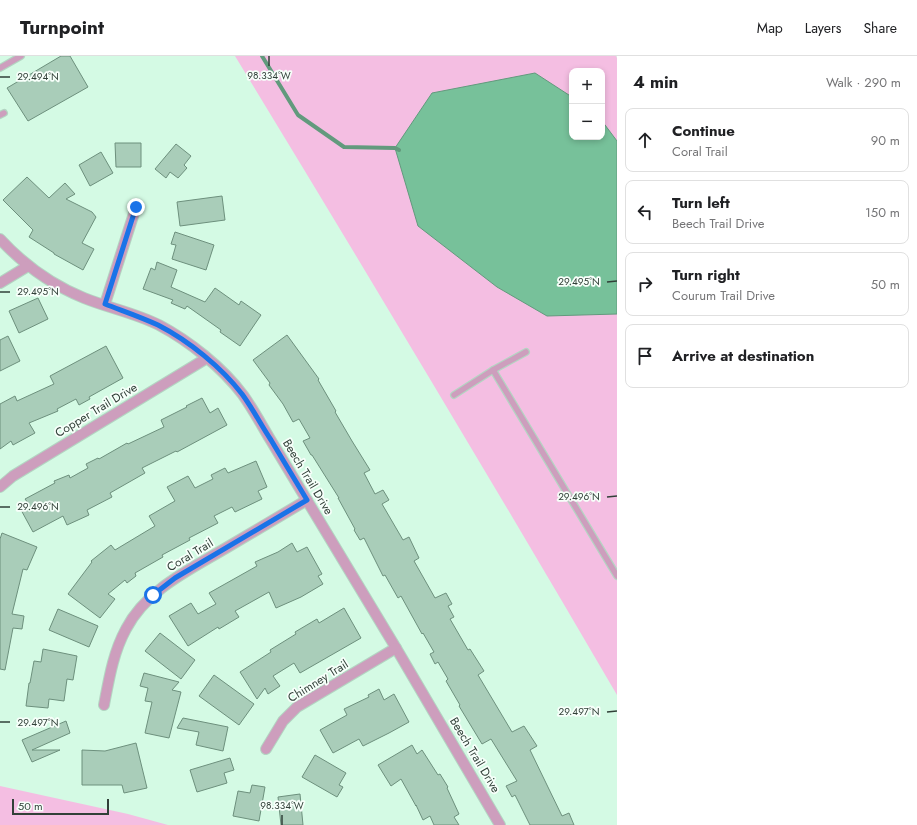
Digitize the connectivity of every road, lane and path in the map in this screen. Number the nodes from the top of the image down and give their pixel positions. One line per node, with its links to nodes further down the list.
1 (21, 56): 2 (lane)
2 (0, 68)
3 (136, 207): 7 (street)
4 (0, 239): 5 (street, Beech Trail Drive)
5 (28, 266): 6 (street); 7 (street, Beech Trail Drive)
6 (0, 282)
7 (105, 304): 9 (street, Beech Trail Drive)
8 (526, 352): 10 (lane)
9 (208, 358): 12 (street, Copper Trail Drive); 13 (street, Beech Trail Drive)
10 (494, 370): 11 (lane); 14 (lane)
11 (454, 395)
12 (0, 487)
13 (307, 500): 15 (street, Beech Trail Drive); 16 (street, Coral Trail)
14 (617, 576)
15 (396, 648): 17 (street, Chimney Trail); 18 (street, Beech Trail Drive)
16 (104, 705)
17 (266, 749)
18 (500, 825)

